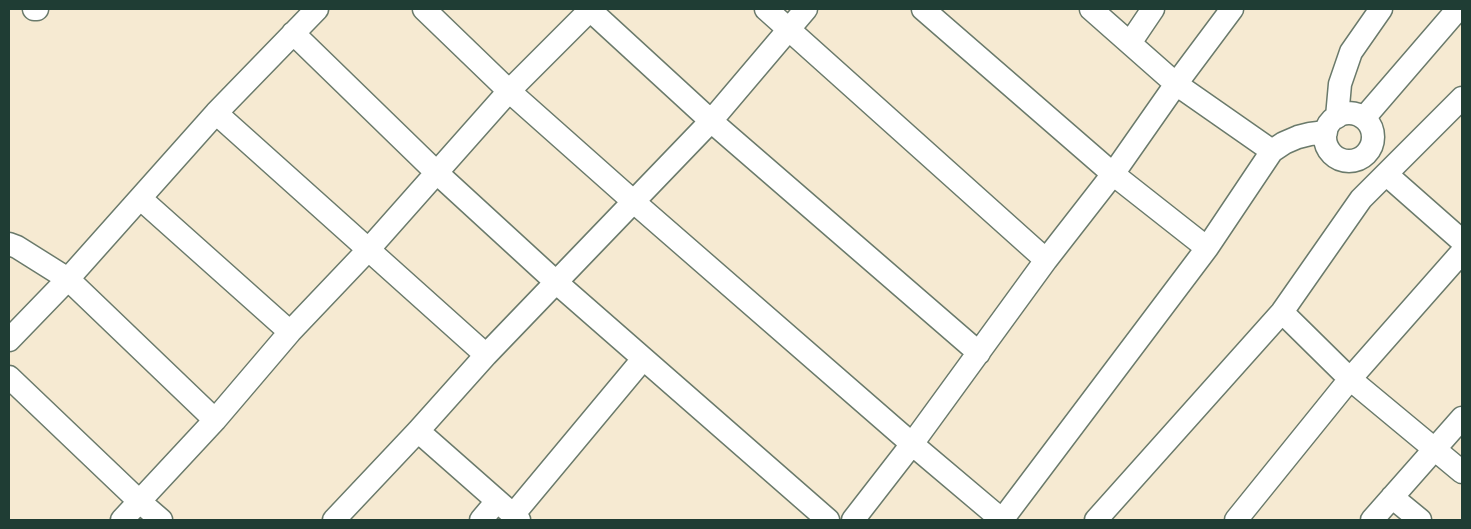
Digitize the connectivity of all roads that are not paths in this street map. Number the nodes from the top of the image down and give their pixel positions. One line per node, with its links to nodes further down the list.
1 (317, 9): 13 (street)
2 (424, 9): 16 (street)
3 (590, 9): 16 (street); 20 (street)
4 (766, 9): 12 (street)
5 (806, 9): 12 (street)
6 (923, 9): 25 (street)
7 (1091, 9): 14 (street)
8 (1154, 9): 14 (street)
9 (1232, 9): 15 (street)
10 (1381, 9): 21 (street)
11 (1458, 9): 19 (street)
12 (790, 29): 20 (street); 35 (street)
13 (294, 33): 18 (street); 24 (street)
14 (1130, 43): 15 (street)
15 (1176, 84): 23 (street); 25 (street)
16 (509, 91): 24 (street); 29 (street)
17 (1462, 98): 26 (street)
18 (216, 113): 27 (street); 33 (street)
19 (1364, 118): 21 (street); 22 (street)
20 (711, 121): 29 (street); 41 (street)
21 (1331, 124): 22 (street); 23 (street)
22 (1370, 149): 28 (street)
23 (1272, 151): 32 (street)
24 (436, 172): 33 (street); 37 (street)
25 (1113, 174): 32 (street); 35 (street)
26 (1386, 174): 28 (street); 30 (street)
27 (141, 199): 36 (street); 39 (street)
28 (1361, 199): 38 (street)
29 (634, 202): 37 (street); 49 (street)
30 (1462, 240)
31 (9, 244): 36 (street)
32 (1207, 248): 61 (street)
33 (368, 250): 39 (street); 42 (street)
34 (1462, 252): 45 (street)
35 (1046, 260): 41 (street)
36 (68, 279): 40 (street); 47 (street)
37 (556, 283): 42 (street); 43 (street)
38 (1282, 312): 45 (street); 62 (street)
39 (290, 332): 47 (street)
40 (9, 340)
41 (979, 353): 49 (street)
42 (486, 355): 48 (street)
43 (643, 359): 54 (street); 59 (street)
44 (9, 377): 53 (street)
45 (1350, 379): 50 (street); 63 (street)
46 (1462, 418): 50 (street)
47 (215, 420): 53 (street)
48 (418, 431): 54 (street); 57 (street)
49 (912, 444): 60 (street); 61 (street)
50 (1435, 449): 51 (street); 52 (street)
51 (1462, 472)
52 (1392, 497): 64 (street); 65 (street)
53 (139, 501): 55 (street); 56 (street)
54 (510, 512): 58 (street)
55 (122, 520)
56 (161, 520)
57 (334, 520)
58 (481, 520)
59 (828, 520)
60 (853, 520)
61 (1002, 520)
62 (1096, 520)
63 (1236, 520)
64 (1372, 520)
65 (1420, 520)

